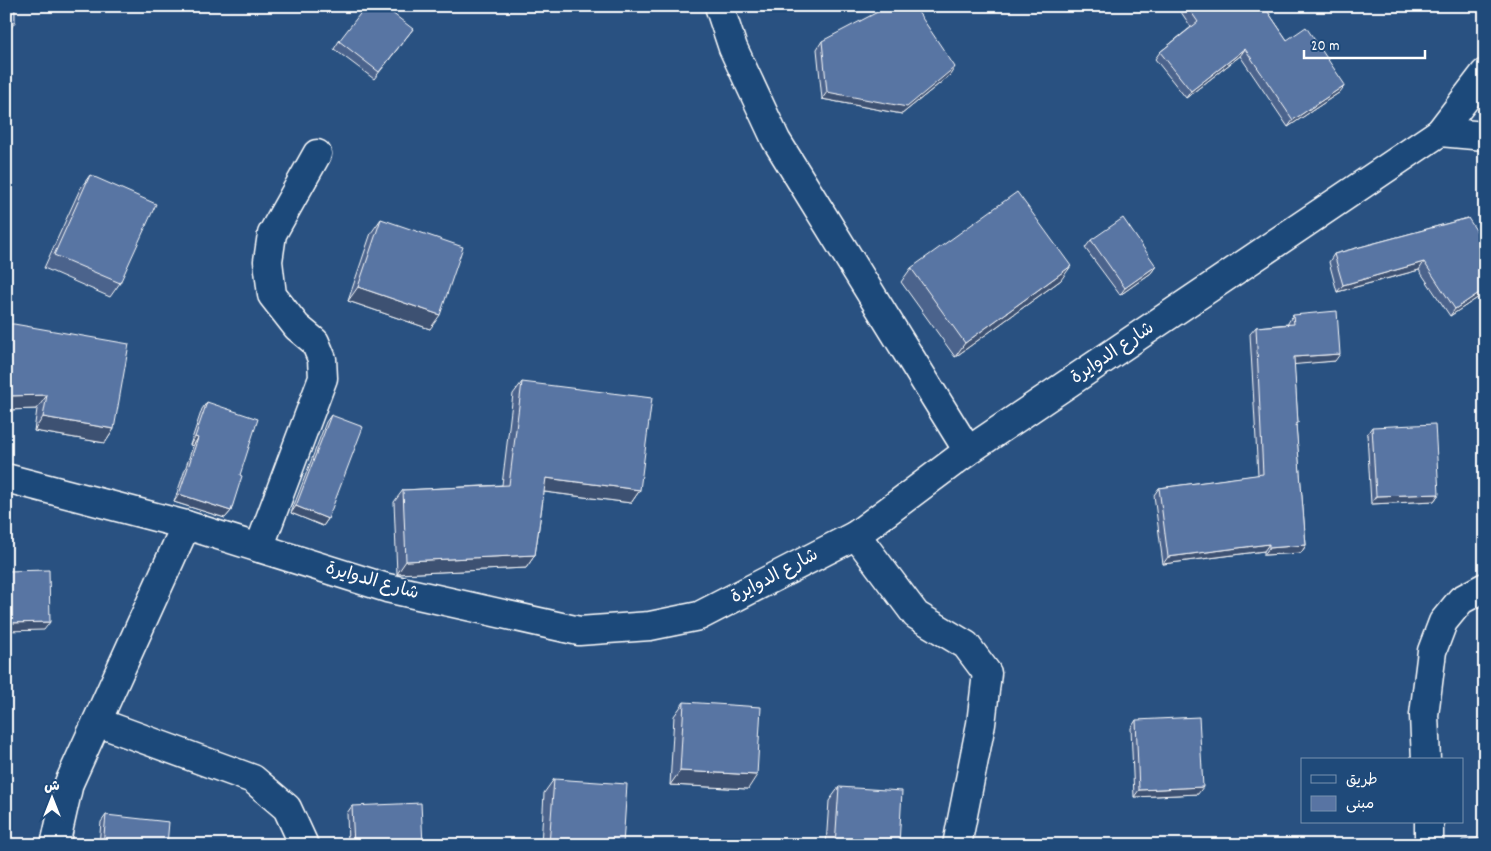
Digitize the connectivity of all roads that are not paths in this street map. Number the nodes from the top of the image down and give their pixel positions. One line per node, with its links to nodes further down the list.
1 (719, 6): 6 (street)
2 (1485, 73): 3 (street, شارع الدوايرة)
3 (1440, 132): 4 (street); 6 (street, شارع الدوايرة)
4 (1485, 136)
5 (317, 154): 10 (street)
6 (968, 452): 9 (street, شارع الدوايرة)
7 (6, 478): 8 (street, شارع الدوايرة)
8 (186, 525): 10 (street, شارع الدوايرة); 12 (street)
9 (856, 534): 10 (street, شارع الدوايرة); 17 (street)
10 (259, 548)
11 (1485, 587): 13 (street)
12 (97, 722): 15 (street); 16 (street)
13 (1426, 758)
14 (1429, 824): 18 (street)
15 (55, 845)
16 (304, 845)
17 (957, 845)
18 (1430, 845)

